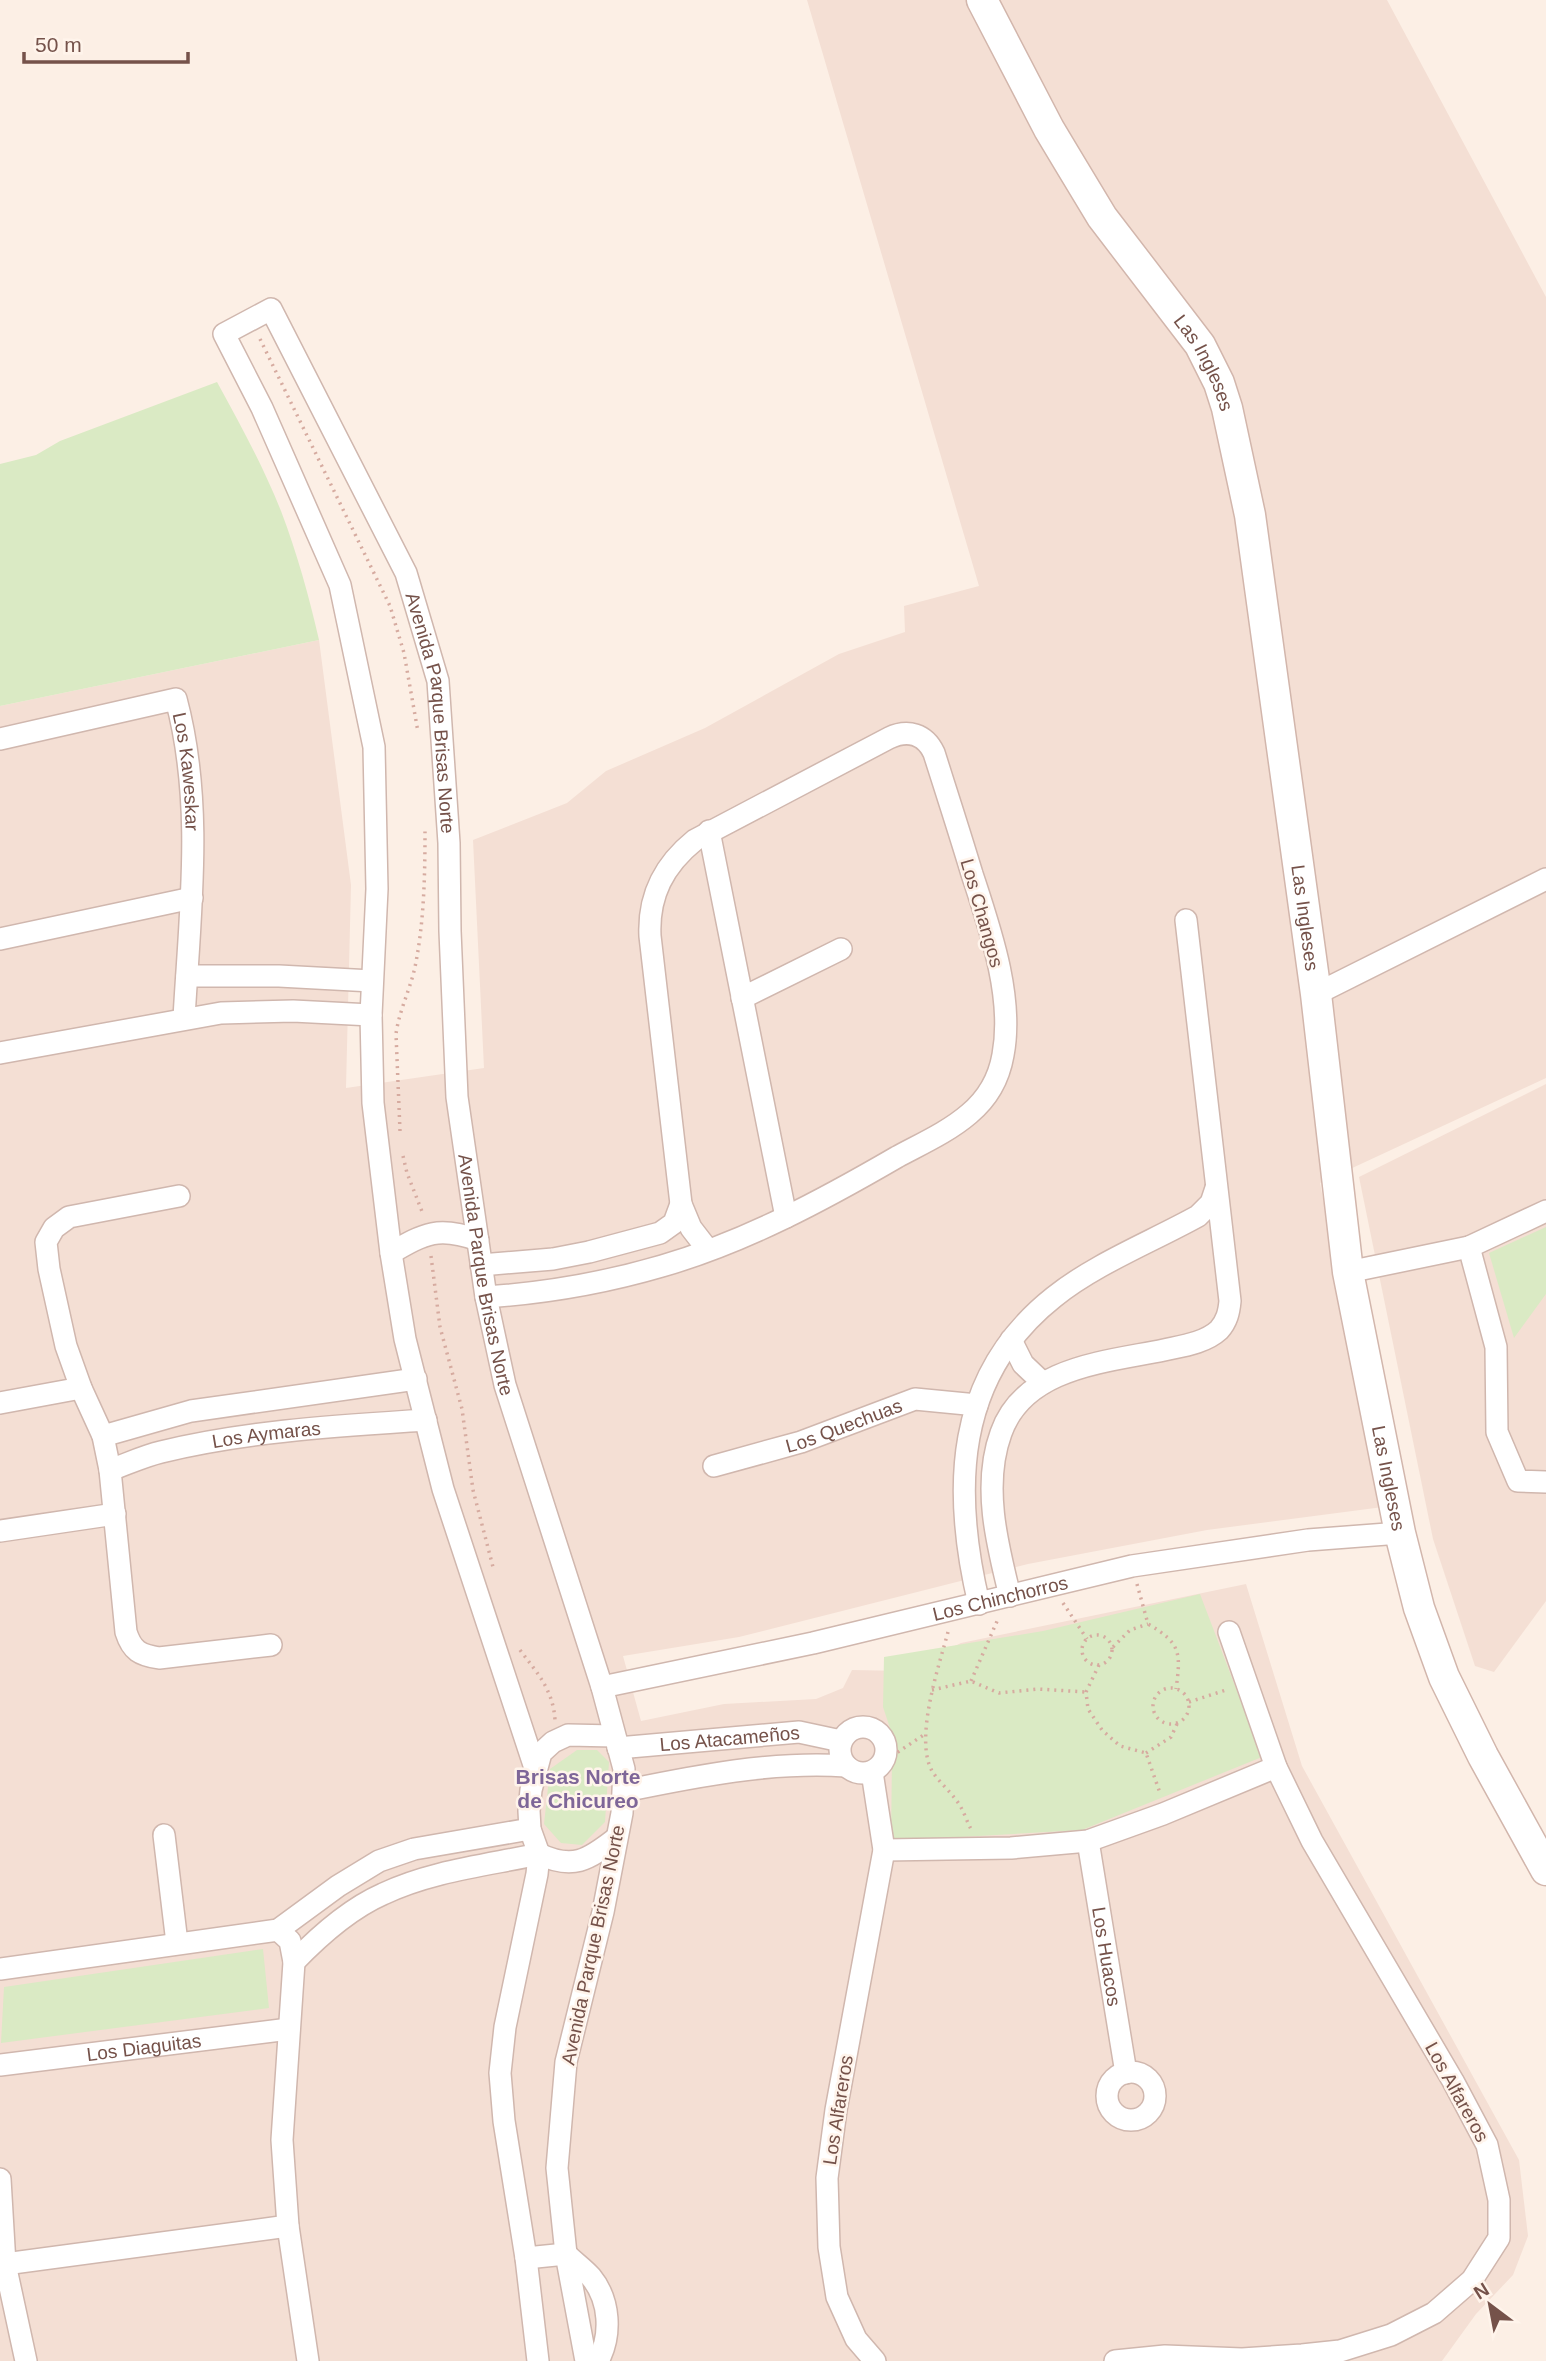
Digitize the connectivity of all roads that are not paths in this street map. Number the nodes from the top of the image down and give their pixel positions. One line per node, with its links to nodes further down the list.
1 (982, 0): 11 (street, Las Ingleses)
2 (0, 739): 5 (street, Los Kaweskar)
3 (709, 831): 12 (street); 18 (street, Los Changos); 20 (street, Los Changos)
4 (1546, 879): 11 (street)
5 (192, 898): 7 (street); 9 (street, Los Kaweskar)
6 (1186, 920): 16 (street)
7 (0, 939)
8 (841, 948): 12 (street)
9 (187, 976): 10 (street); 14 (street, Los Kaweskar)
10 (372, 981): 13 (street); 22 (street, Avenida Parque Brisas Norte)
11 (1316, 994): 28 (street, Las Ingleses)
12 (742, 998): 20 (street)
13 (370, 1016): 14 (street); 26 (street)
14 (184, 1018): 15 (street)
15 (0, 1052)
16 (1216, 1188): 21 (street); 24 (street)
17 (179, 1196): 33 (street)
18 (681, 1205): 25 (street, Los Changos); 27 (street)
19 (1546, 1211): 23 (street)
20 (786, 1217): 25 (street, Los Changos)
21 (1180, 1226): 24 (street); 30 (street)
22 (478, 1241): 26 (street); 27 (street, Avenida Parque Brisas Norte)
23 (1469, 1247): 28 (street); 40 (street)
24 (1223, 1249): 32 (street)
25 (708, 1251): 29 (street, Los Changos)
26 (391, 1253): 31 (street)
27 (481, 1265): 29 (street, Avenida Parque Brisas Norte)
28 (1348, 1272): 43 (street, Las Ingleses)
29 (486, 1297): 48 (street, Avenida Parque Brisas Norte)
30 (1011, 1340): 32 (street); 35 (street)
31 (416, 1379): 36 (street); 37 (street, Los Aymaras)
32 (1042, 1383): 44 (street)
33 (80, 1388): 34 (street); 37 (street)
34 (0, 1403)
35 (977, 1405): 38 (street, Los Quechuas); 45 (street)
36 (426, 1420): 39 (street, Los Aymaras); 54 (street)
37 (103, 1436): 39 (street)
38 (714, 1466)
39 (110, 1470): 41 (street)
40 (1546, 1482)
41 (115, 1514): 42 (street); 47 (street)
42 (0, 1531)
43 (1400, 1533): 44 (street, Los Chinchorros); 62 (street, Las Ingleses)
44 (1010, 1596): 45 (street, Los Chinchorros)
45 (979, 1604): 48 (street, Los Chinchorros)
46 (1229, 1632): 53 (street, Los Alfareros)
47 (271, 1645)
48 (602, 1687): 50 (street, Avenida Parque Brisas Norte)
49 (841, 1741): 50 (street, Los Atacameños); 51 (street); 52 (street)
50 (616, 1742): 54 (street); 55 (street, Avenida Parque Brisas Norte)
51 (846, 1766): 52 (street); 55 (street, Los Atacameños)
52 (877, 1767): 60 (street, Los Alfareros)
53 (1276, 1767): 59 (street); 81 (street, Los Alfareros)
54 (535, 1769): 56 (street)
55 (624, 1791): 58 (street, Avenida Parque Brisas Norte)
56 (530, 1829): 61 (street); 63 (street)
57 (164, 1835): 64 (street)
58 (615, 1839): 61 (street); 72 (street, Avenida Parque Brisas Norte)
59 (1088, 1841): 60 (street); 69 (street, Los Huacos)
60 (884, 1850): 80 (street, Los Alfareros)
61 (539, 1854): 65 (street); 73 (street)
62 (1546, 1870)
63 (278, 1930): 64 (street); 65 (street)
64 (177, 1943): 66 (street)
65 (294, 1962): 67 (street)
66 (0, 1969)
67 (289, 2029): 68 (street, Los Diaguitas); 71 (street)
68 (0, 2065)
69 (1126, 2073)
70 (0, 2179): 74 (street)
71 (288, 2226): 74 (street); 76 (street)
72 (566, 2254): 73 (street); 78 (street, Avenida Parque Brisas Norte); 79 (street)
73 (526, 2258): 77 (street)
74 (5, 2264): 75 (street)
75 (26, 2361)
76 (309, 2361)
77 (538, 2361)
78 (586, 2361)
79 (598, 2361)
80 (875, 2361)
81 (1115, 2361)

